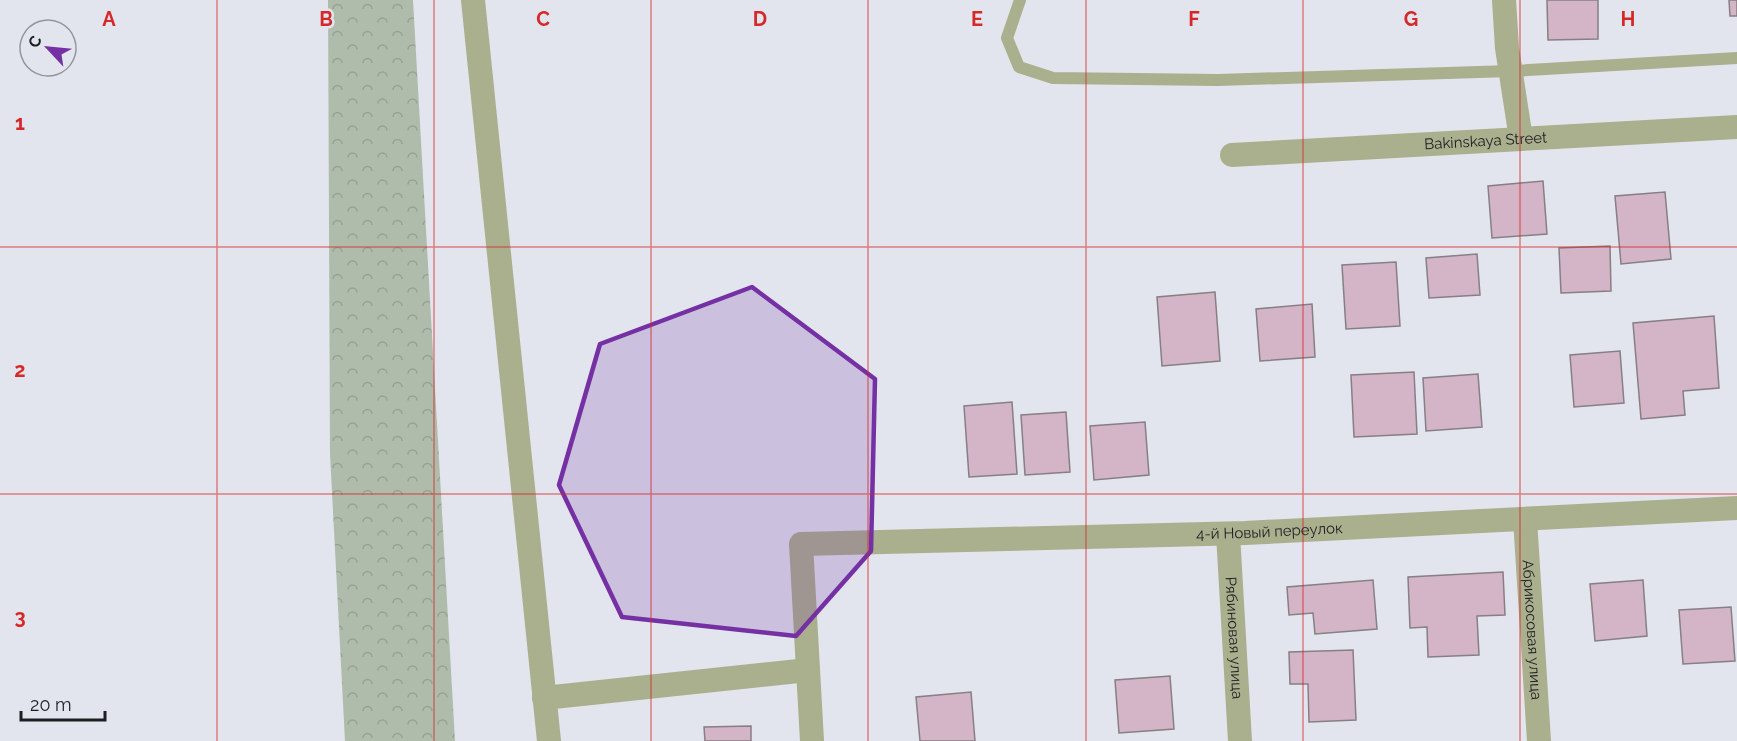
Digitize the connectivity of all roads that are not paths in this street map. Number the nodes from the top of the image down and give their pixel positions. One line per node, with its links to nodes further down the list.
1 (473, 0): 13 (street)
2 (1020, 0): 5 (lane)
3 (1504, 0): 5 (street)
4 (1737, 58): 5 (lane)
5 (1511, 71): 7 (street)
6 (1737, 127): 7 (street, Bakinskaya Street)
7 (1521, 139): 8 (street, Bakinskaya Street)
8 (1232, 155)
9 (1737, 508): 10 (street, 4-й Новый переулок)
10 (1526, 519): 11 (street, 4-й Новый переулок); 17 (street, Абрикосовая улица)
11 (1228, 534): 12 (street, 4-й Новый переулок); 16 (street, Рябиновая улица)
12 (808, 670): 13 (street); 15 (street)
13 (544, 698): 14 (street)
14 (549, 741)
15 (812, 741)
16 (1240, 741)
17 (1539, 741)

